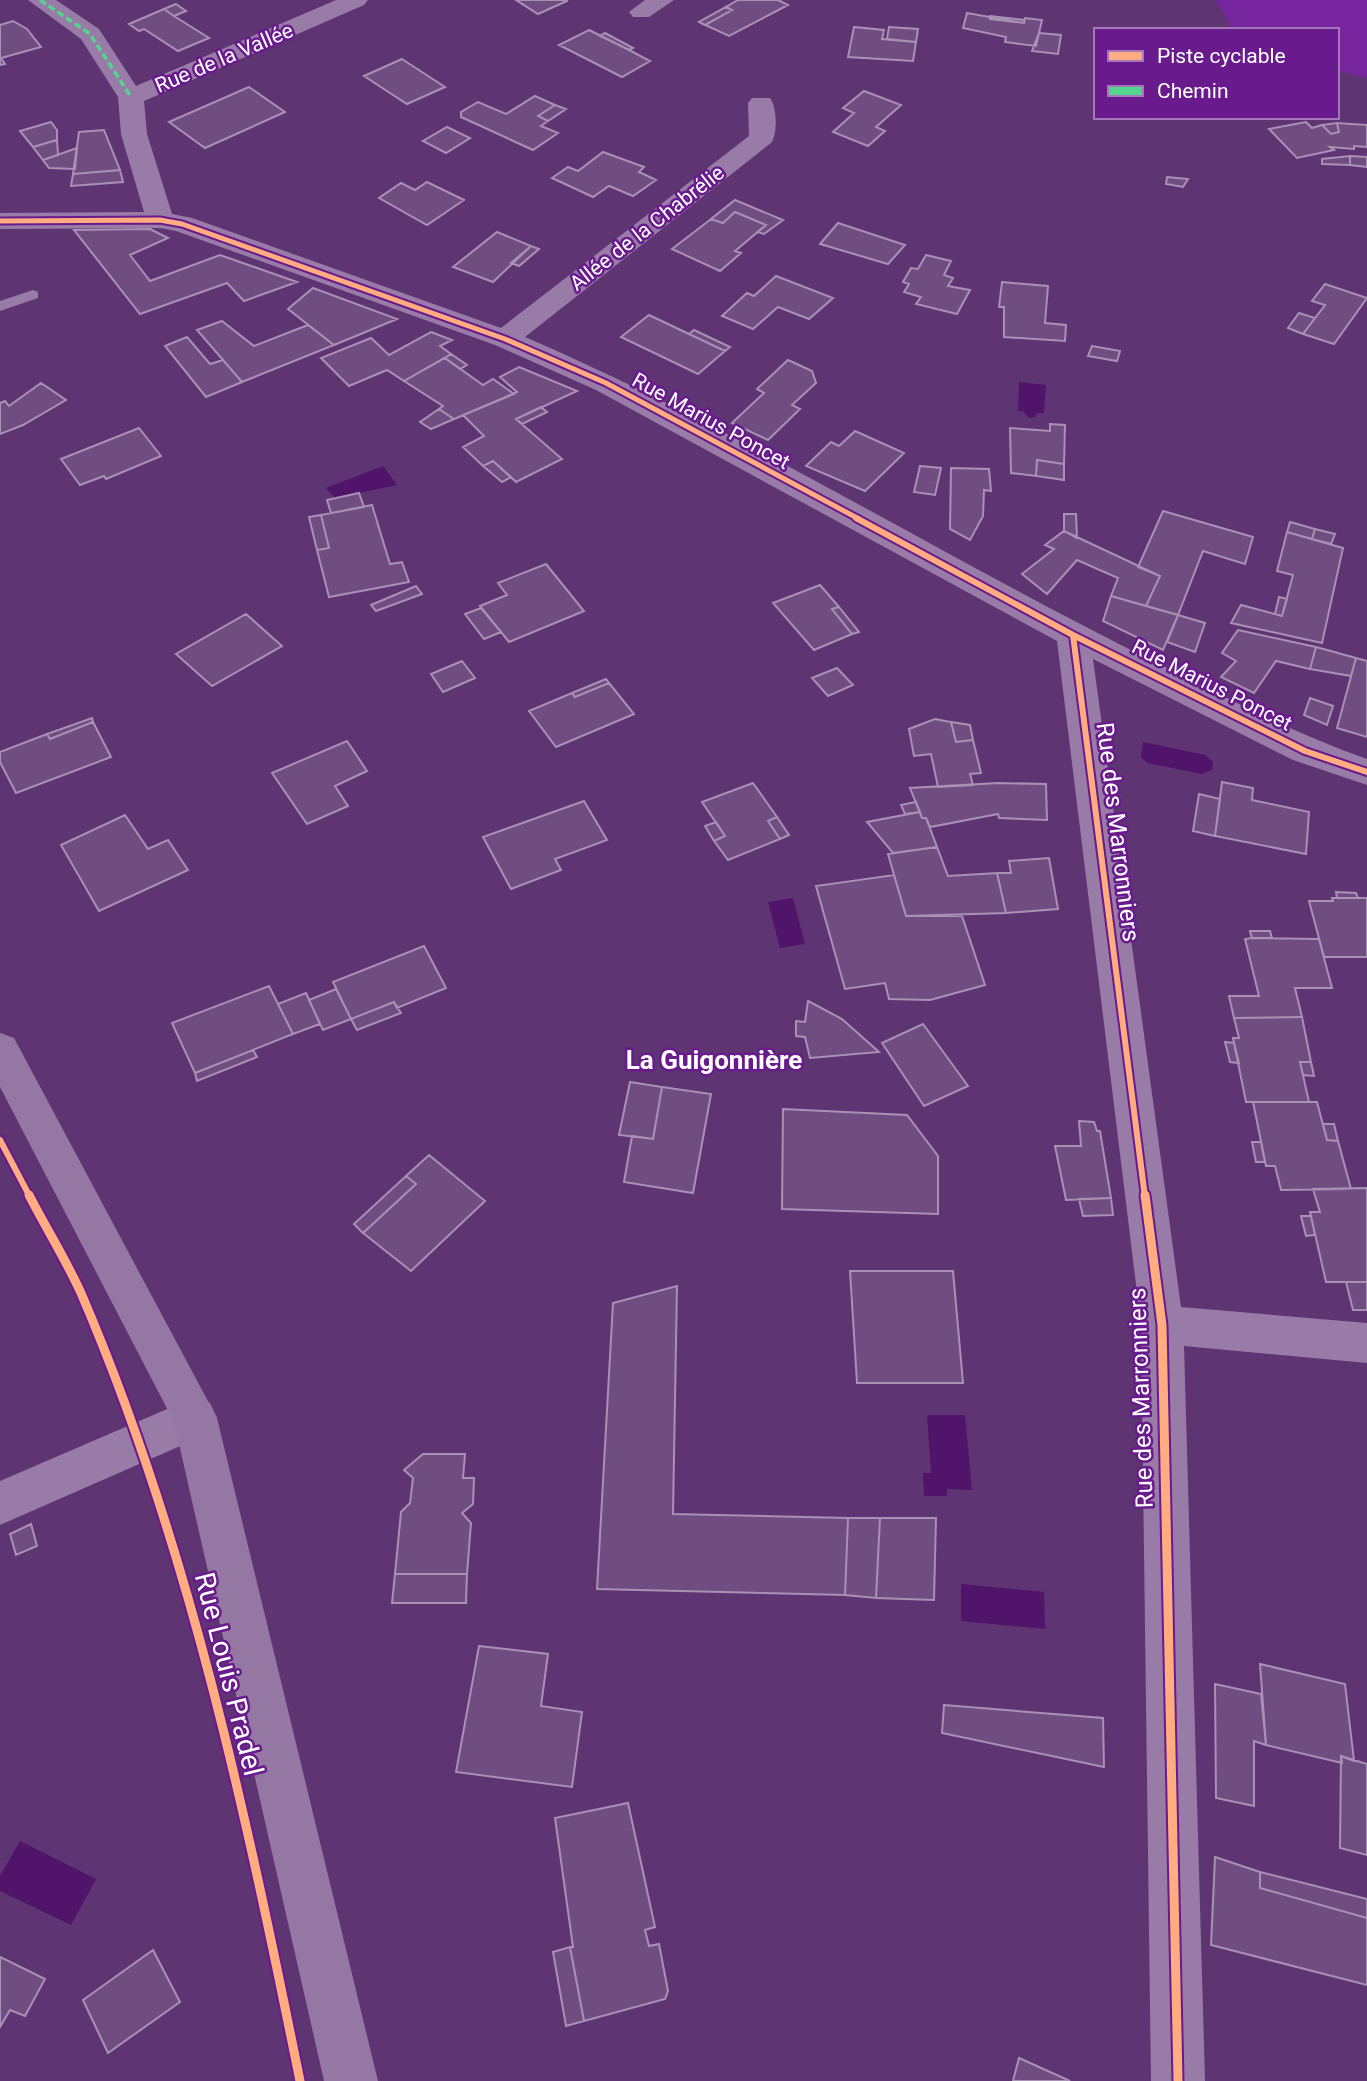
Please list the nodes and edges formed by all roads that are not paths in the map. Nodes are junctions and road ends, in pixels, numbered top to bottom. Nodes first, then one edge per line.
1 (40, 0) edge
2 (356, 0) edge
3 (662, 0) edge
4 (641, 12) dead end
5 (131, 97) junction
6 (761, 103) dead end
7 (0, 220) edge
8 (160, 220) junction
9 (33, 295) dead end
10 (0, 306) edge
11 (505, 339) junction
12 (1073, 635) junction
13 (1367, 772) edge
14 (0, 1049) edge
15 (1162, 1325) junction
16 (1367, 1343) edge
17 (195, 1418) junction
18 (0, 1503) edge
19 (351, 2081) edge
20 (1178, 2081) edge

1 - 5 street
2 - 5 street, Rue de la Vallée
3 - 4 street
5 - 8 street
6 - 11 street, Allée de la Chabrélie
7 - 8 street, Rue Marius Poncet
8 - 11 street, Rue Marius Poncet
9 - 10 lane
11 - 12 street, Rue Marius Poncet
12 - 13 street, Rue Marius Poncet
12 - 15 street, Rue des Marronniers
14 - 17 main road, Rue Louis Pradel
15 - 16 street
15 - 20 street, Rue des Marronniers
17 - 18 street
17 - 19 main road, Rue Louis Pradel

